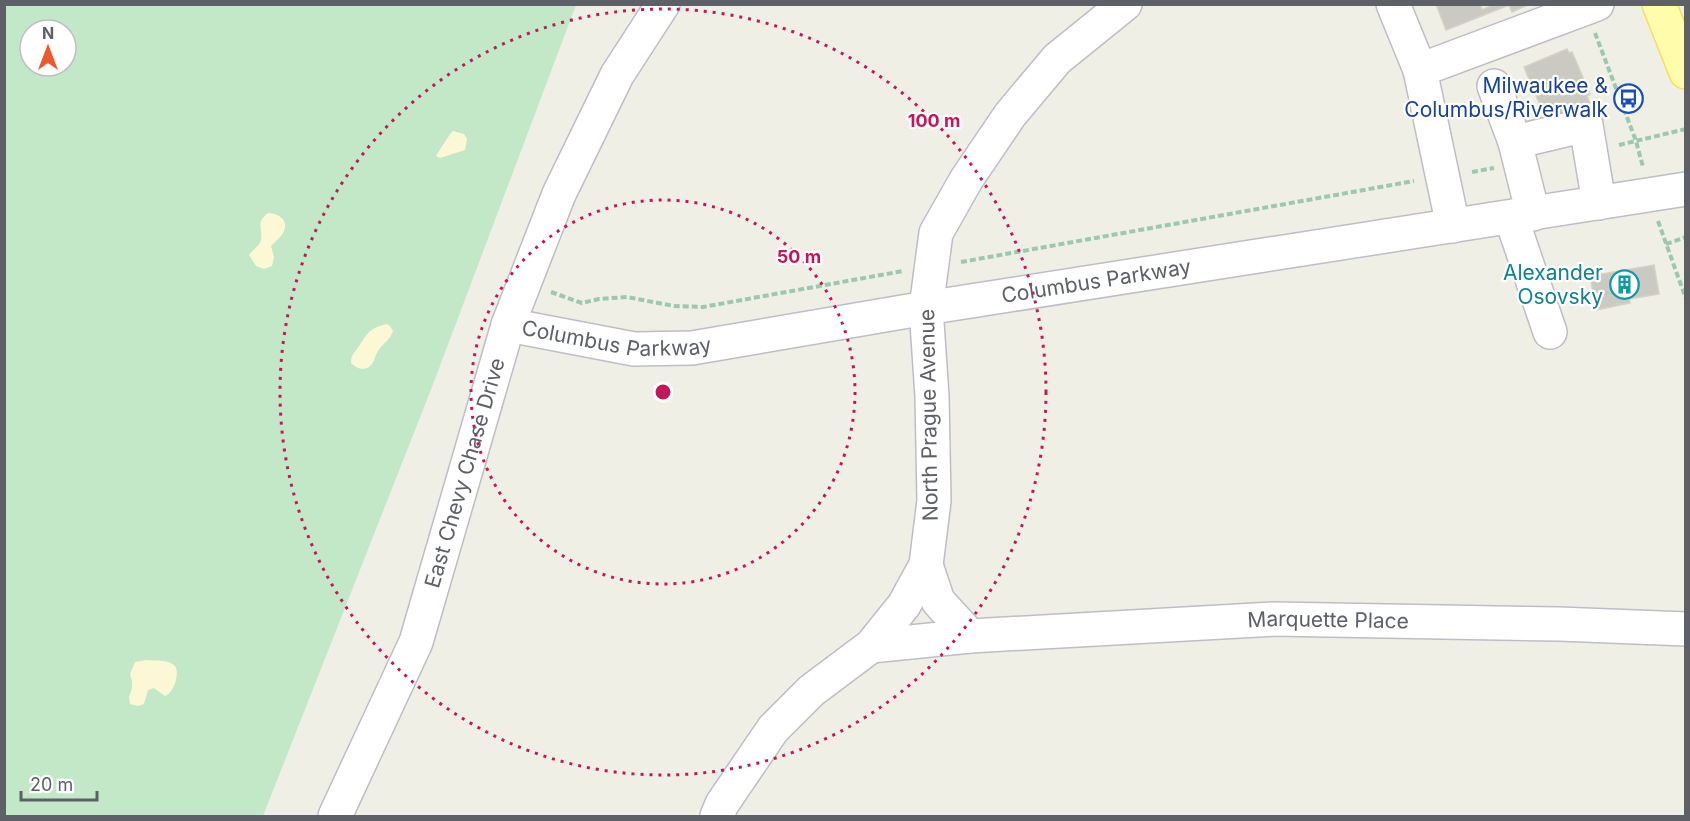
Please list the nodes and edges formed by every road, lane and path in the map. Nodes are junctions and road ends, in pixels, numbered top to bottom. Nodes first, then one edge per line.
1 (663, 4) edge
2 (1125, 4) edge
3 (1393, 4) edge
4 (1659, 4) edge
5 (1591, 7) edge
6 (1420, 70) junction
7 (1686, 72) edge
8 (1494, 86) dead end
9 (1686, 129) edge
10 (1636, 141) junction
11 (1592, 151) junction
12 (1519, 153) junction
13 (1442, 177) junction
14 (1686, 189) edge
15 (1599, 203) junction
16 (1655, 214) dead end
17 (1522, 215) junction
18 (1453, 226) junction
19 (1686, 237) edge
20 (1666, 244) junction
21 (932, 266) junction
22 (524, 285) junction
23 (1686, 299) edge
24 (926, 308) junction
25 (508, 325) junction
26 (1550, 332) dead end
27 (926, 565) junction
28 (1686, 628) edge
29 (970, 636) junction
30 (871, 646) junction
31 (335, 816) edge
32 (717, 816) edge

1 - 22 street, East Chevy Chase Drive
2 - 21 street, North Prague Avenue
3 - 6 street
4 - 7 main road
5 - 6 street
5 - 10 path
6 - 13 street
8 - 12 street
9 - 10 path
10 - 11 path
11 - 12 street
11 - 15 street
12 - 13 path
12 - 17 street
13 - 18 street
13 - 21 path
14 - 15 street, Columbus Parkway
15 - 17 street, Columbus Parkway
16 - 20 path
17 - 18 street, Columbus Parkway
17 - 26 street
18 - 24 street, Columbus Parkway
19 - 20 path
20 - 23 path
21 - 22 path
21 - 24 street, North Prague Avenue
22 - 25 street, East Chevy Chase Drive
24 - 25 street, Columbus Parkway
24 - 27 street, North Prague Avenue
25 - 31 street, East Chevy Chase Drive
27 - 29 street
27 - 30 street, North Prague Avenue
28 - 29 street, Marquette Place
29 - 30 street, Marquette Place
30 - 32 street, North Prague Avenue

